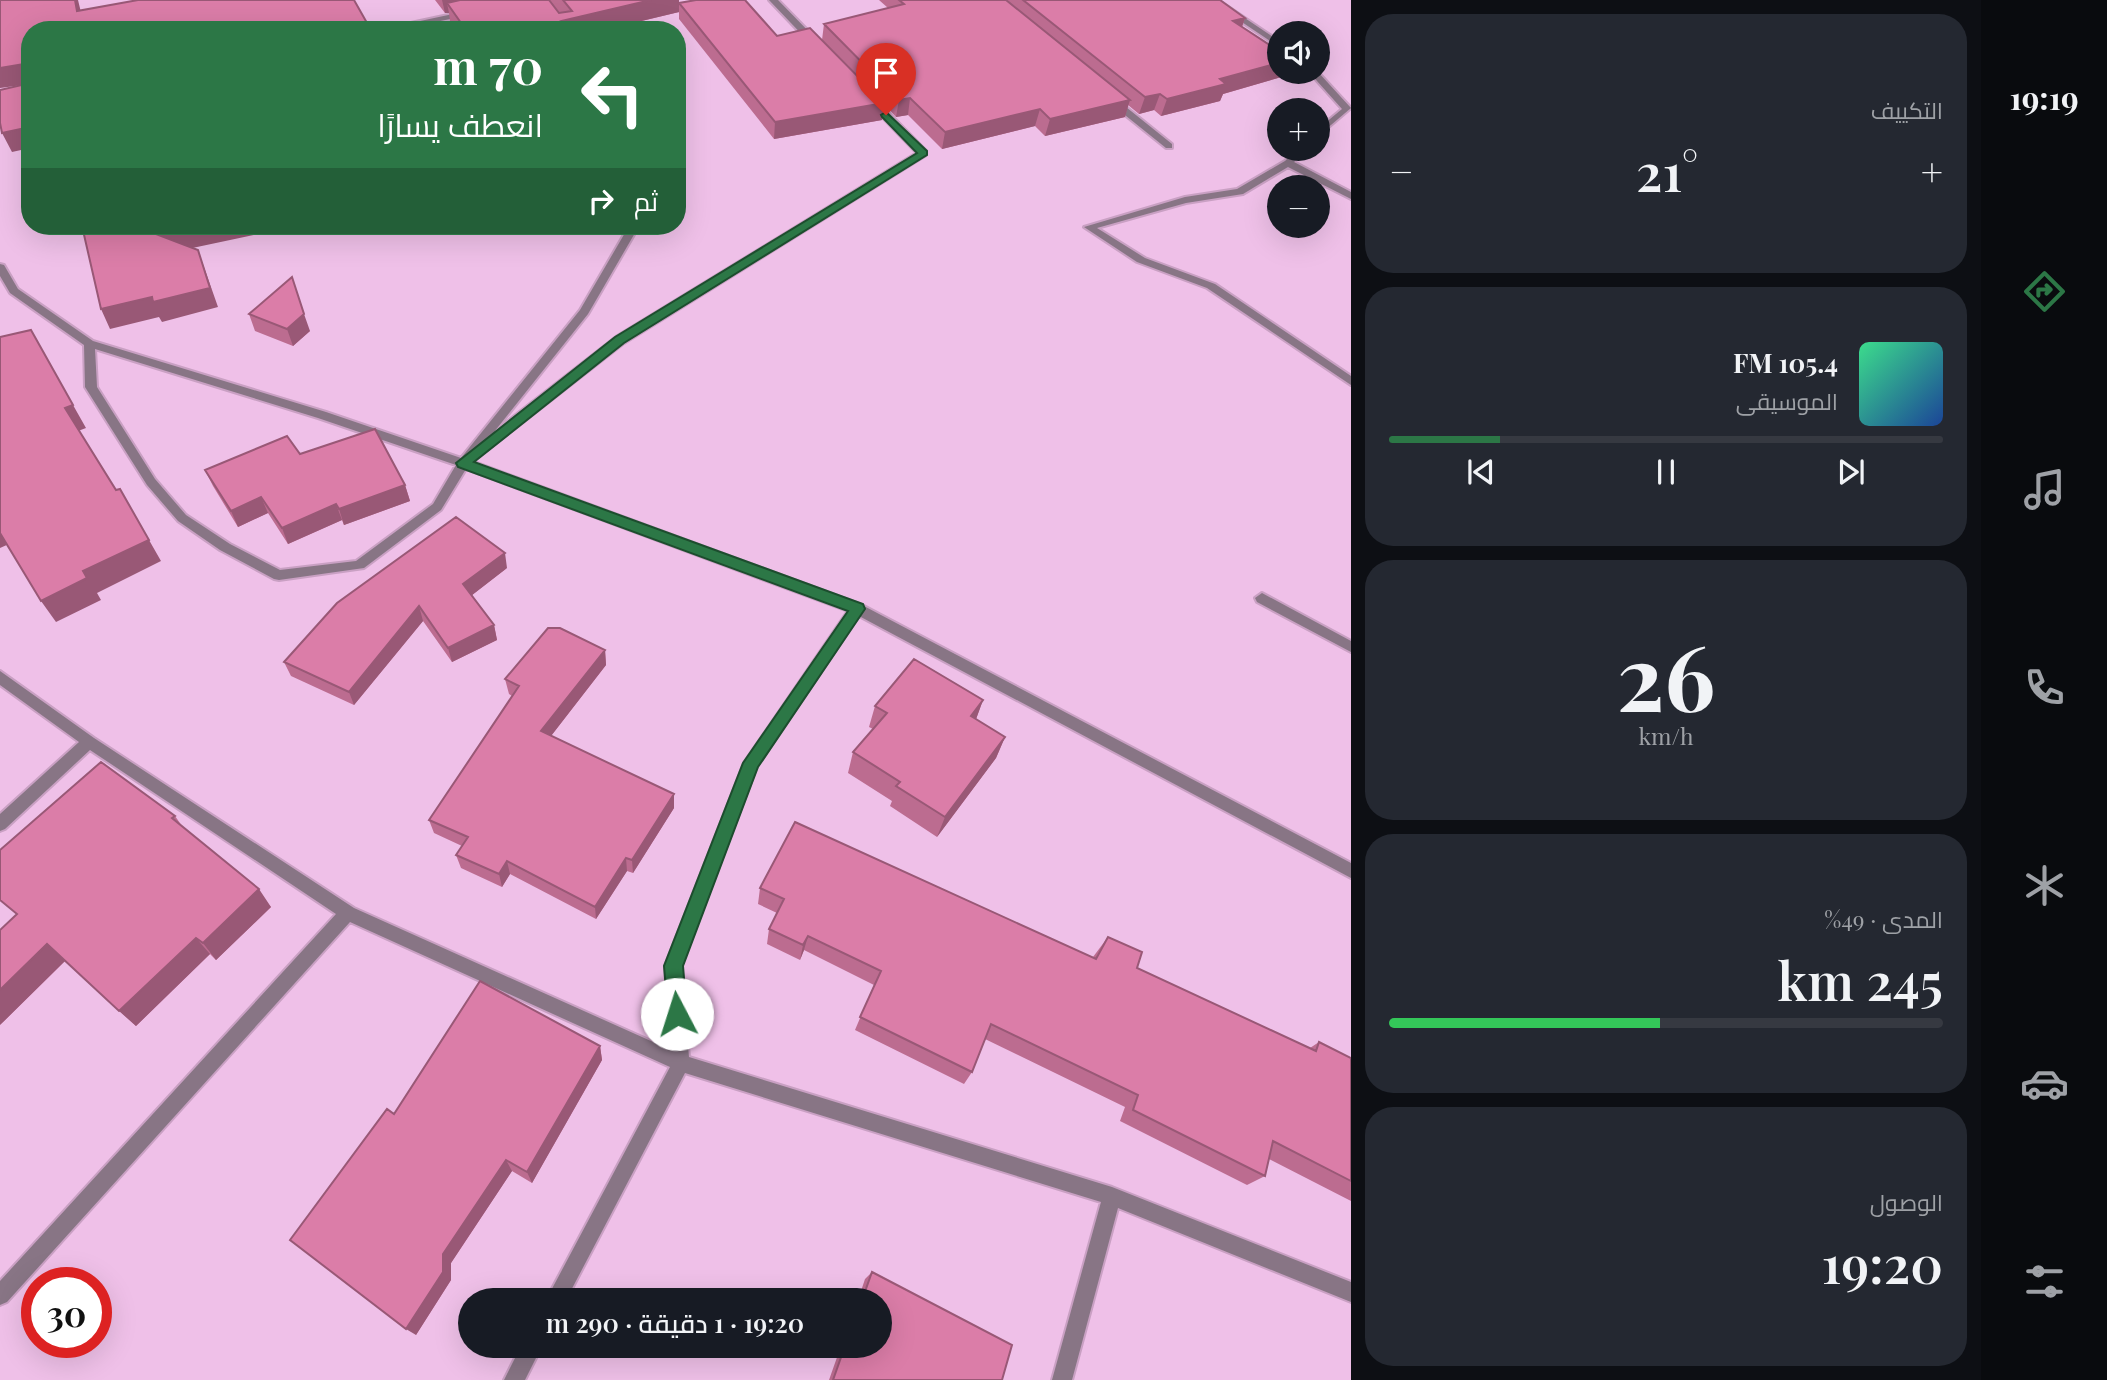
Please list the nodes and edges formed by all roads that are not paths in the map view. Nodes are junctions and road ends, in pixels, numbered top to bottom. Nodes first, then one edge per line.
1 (773, 0) edge
2 (1213, 0) edge
3 (483, 10) edge
4 (427, 21) edge
5 (1267, 38) edge
6 (820, 48) edge
7 (1324, 84) edge
8 (1106, 95) edge
9 (867, 96) edge
10 (1330, 123) edge
11 (1169, 146) dead end
12 (1287, 163) joint
13 (1351, 196) edge
14 (629, 235) edge
15 (0, 267) edge
16 (89, 344) junction
17 (1351, 381) edge
18 (463, 463) junction
19 (1262, 598) dead end
20 (858, 609) junction
21 (1351, 647) edge
22 (0, 677) edge
23 (89, 742) junction
24 (0, 824) edge
25 (1351, 871) edge
26 (348, 913) junction
27 (681, 1063) junction
28 (1112, 1196) junction
29 (562, 1288) edge
30 (1351, 1292) edge
31 (0, 1295) edge
32 (526, 1358) edge
33 (514, 1380) edge
34 (1062, 1380) edge

1 - 6 street
2 - 5 street
3 - 4 street
7 - 10 street
8 - 11 street
9 - 18 street
12 - 13 street
12 - 17 street
14 - 18 street
15 - 16 street
16 - 18 street
16 - 18 street
18 - 20 street
19 - 21 street
20 - 25 street
20 - 27 street
22 - 23 street
23 - 24 street
23 - 26 street
26 - 27 street
26 - 31 street
27 - 28 street
27 - 29 street
28 - 30 street
28 - 34 street
32 - 33 street

